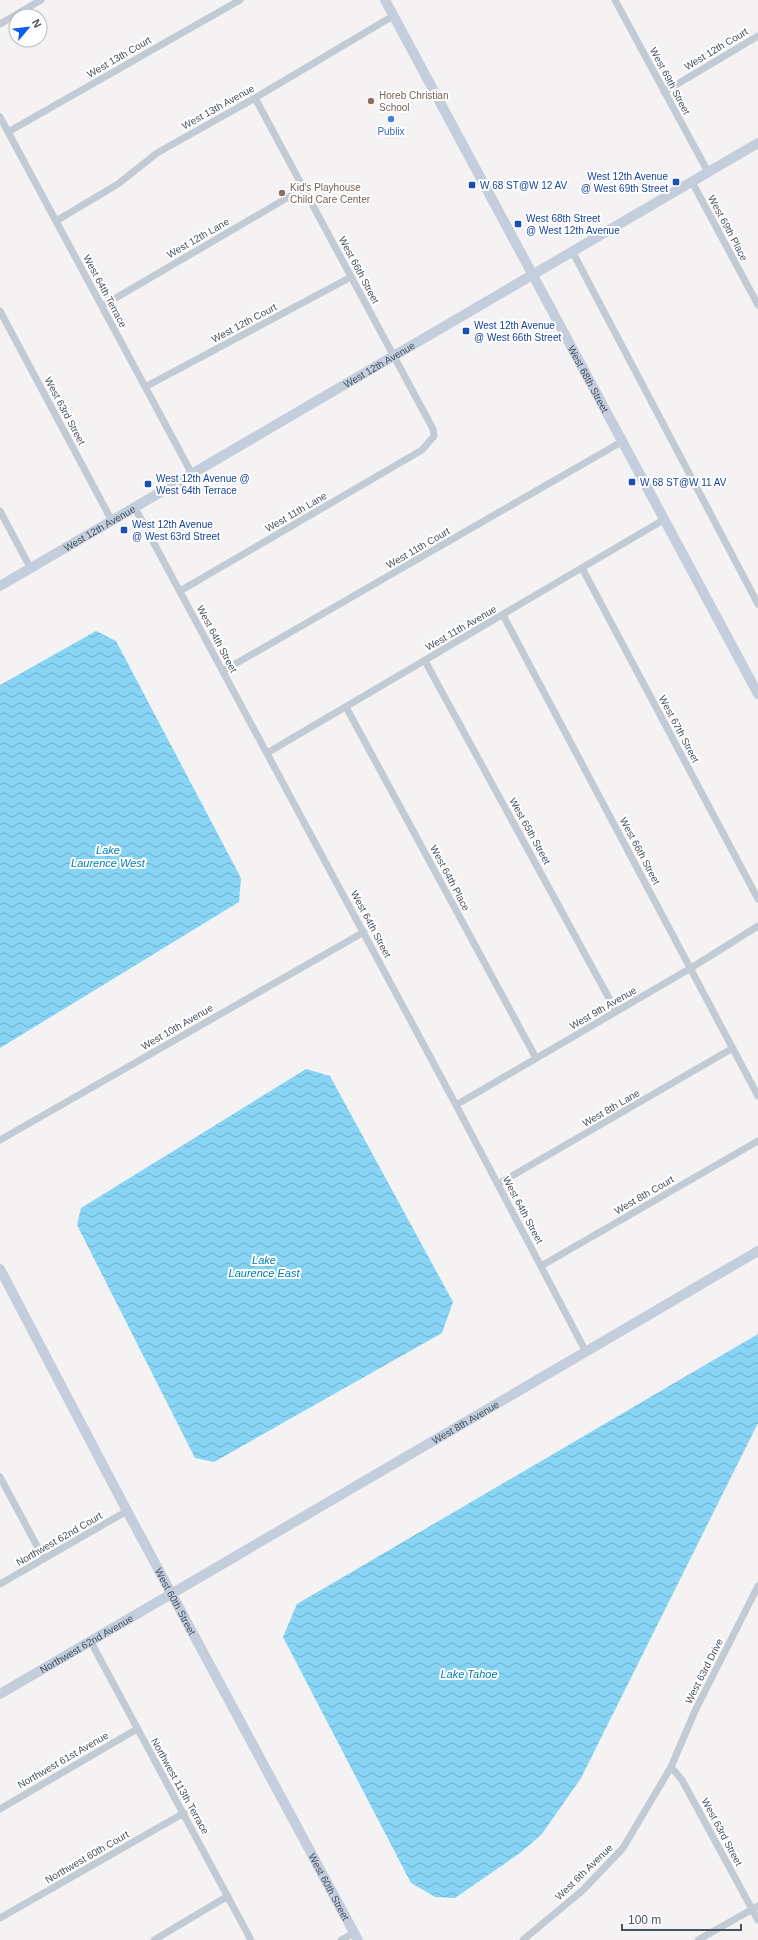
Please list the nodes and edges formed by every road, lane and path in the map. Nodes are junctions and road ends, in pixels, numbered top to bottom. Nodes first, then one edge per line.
1 (41, 0) edge
2 (240, 0) edge
3 (387, 1) edge
4 (617, 1) edge
5 (393, 16) junction
6 (0, 24) edge
7 (758, 36) edge
8 (664, 92) junction
9 (255, 98) junction
10 (0, 117) edge
11 (8, 132) junction
12 (758, 143) edge
13 (708, 172) junction
14 (692, 182) junction
15 (304, 188) junction
16 (56, 222) junction
17 (572, 252) junction
18 (532, 275) junction
19 (351, 277) junction
20 (758, 305) edge
21 (102, 306) junction
22 (0, 311) edge
23 (394, 356) junction
24 (146, 387) junction
25 (623, 441) junction
26 (422, 450) joint
27 (192, 474) junction
28 (135, 508) junction
29 (0, 511) edge
30 (665, 519) junction
31 (112, 521) junction
32 (582, 568) junction
33 (31, 569) junction
34 (0, 586) edge
35 (180, 591) junction
36 (758, 604) edge
37 (503, 615) junction
38 (425, 661) junction
39 (223, 672) junction
40 (758, 694) edge
41 (346, 707) junction
42 (267, 753) junction
43 (758, 899) edge
44 (758, 926) edge
45 (364, 932) junction
46 (691, 968) junction
47 (616, 1011) junction
48 (733, 1048) junction
49 (536, 1058) junction
50 (758, 1096) edge
51 (456, 1105) junction
52 (0, 1140) edge
53 (758, 1141) edge
54 (498, 1184) junction
55 (758, 1251) edge
56 (541, 1266) junction
57 (1, 1275) edge
58 (586, 1352) junction
59 (0, 1477) edge
60 (127, 1511) junction
61 (44, 1559) junction
62 (0, 1584) edge
63 (758, 1586) edge
64 (173, 1594) junction
65 (91, 1642) junction
66 (0, 1694) edge
67 (137, 1729) junction
68 (671, 1767) junction
69 (0, 1809) edge
70 (184, 1813) junction
71 (228, 1896) junction
72 (755, 1907) edge
73 (0, 1918) edge
74 (758, 1920) edge
75 (356, 1936) edge
76 (154, 1940) edge
77 (251, 1940) edge
78 (341, 1940) edge
79 (524, 1940) edge
80 (698, 1940) edge

1 - 6 street
2 - 11 street, West 13th Court
3 - 5 main road, West 68th Street
4 - 8 street, West 69th Street
5 - 9 street, West 13th Avenue
5 - 18 main road, West 68th Street
7 - 8 street, West 12th Court
8 - 13 street, West 69th Street
9 - 15 street, West 66th Street
9 - 16 street, West 13th Avenue
10 - 11 street, West 64th Terrace
11 - 16 street, West 64th Terrace
12 - 13 main road, West 12th Avenue
13 - 14 main road, West 12th Avenue
14 - 17 main road, West 12th Avenue
14 - 20 street, West 69th Place
15 - 19 street, West 66th Street
15 - 21 street, West 12th Lane
16 - 21 street, West 64th Terrace
17 - 18 main road, West 12th Avenue
17 - 36 street
18 - 23 main road, West 12th Avenue
18 - 25 main road, West 68th Street
19 - 23 street, West 66th Street
19 - 24 street, West 12th Court
21 - 24 street, West 64th Terrace
22 - 31 street, West 63rd Street
23 - 26 street, West 66th Street
23 - 27 main road, West 12th Avenue
24 - 27 street, West 64th Terrace
25 - 30 main road, West 68th Street
25 - 39 street, West 11th Court
26 - 35 street, West 11th Lane
27 - 28 main road, West 12th Avenue
28 - 31 main road, West 12th Avenue
28 - 35 street, West 64th Street
29 - 33 street
30 - 32 street, West 11th Avenue
30 - 40 main road, West 68th Street
31 - 33 main road, West 12th Avenue
32 - 37 street, West 11th Avenue
32 - 43 street, West 67th Street
33 - 34 main road, West 12th Avenue
35 - 39 street, West 64th Street
37 - 38 street, West 11th Avenue
37 - 46 street, West 66th Street
38 - 41 street, West 11th Avenue
38 - 47 street, West 65th Street
39 - 42 street, West 64th Street
41 - 42 street, West 11th Avenue
41 - 49 street, West 64th Place
42 - 45 street, West 64th Street
44 - 46 street, West 9th Avenue
45 - 51 street, West 64th Street
45 - 52 street, West 10th Avenue
46 - 47 street, West 9th Avenue
46 - 48 street, West 66th Street
47 - 49 street, West 9th Avenue
48 - 50 street, West 66th Street
48 - 54 street, West 8th Lane
49 - 51 street, West 9th Avenue
51 - 54 street, West 64th Street
53 - 56 street, West 8th Court
54 - 56 street, West 64th Street
55 - 58 main road, West 8th Avenue
56 - 58 street, West 64th Street
57 - 60 main road, West 60th Street
58 - 64 main road, West 8th Avenue
59 - 61 street
60 - 61 street, Northwest 62nd Court
60 - 64 main road, West 60th Street
61 - 62 street, Northwest 62nd Court
63 - 68 street, West 63rd Drive
64 - 65 main road, Northwest 62nd Avenue
64 - 75 main road, West 60th Street
65 - 66 main road, Northwest 62nd Avenue
65 - 67 street, Northwest 113th Terrace
67 - 69 street, Northwest 61st Avenue
67 - 70 street, Northwest 113th Terrace
68 - 72 street, West 63rd Street
68 - 79 street, West 6th Avenue
70 - 71 street, Northwest 113th Terrace
70 - 73 street, Northwest 60th Court
71 - 76 street
71 - 77 street, Northwest 113th Terrace
72 - 74 street
72 - 80 street
75 - 78 street

